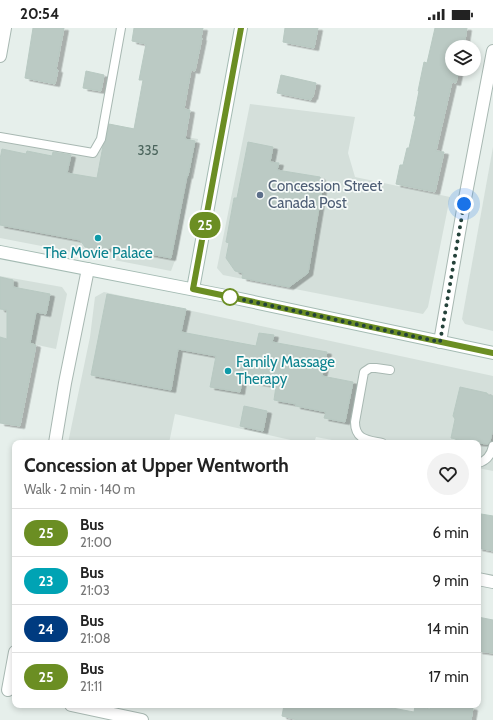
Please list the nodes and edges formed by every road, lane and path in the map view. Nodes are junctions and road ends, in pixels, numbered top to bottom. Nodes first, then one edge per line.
1 (5, 28) edge
2 (121, 28) edge
3 (241, 28) edge
4 (493, 52) edge
5 (0, 56) edge
6 (0, 136) edge
7 (0, 252) edge
8 (88, 269) junction
9 (193, 289) junction
10 (440, 342) junction
11 (493, 353) edge
12 (390, 370) dead end
13 (56, 440) edge
14 (368, 440) edge
15 (493, 446) edge
16 (481, 462) edge
17 (481, 579) edge
18 (493, 582) edge
19 (12, 668) edge
20 (8, 690) edge
21 (85, 708) edge
22 (142, 720) edge

1 - 5 main road
2 - 6 lane
3 - 9 main road
4 - 10 main road
7 - 8 main road
8 - 9 main road
8 - 13 main road
9 - 10 main road
10 - 11 main road
12 - 14 lane
15 - 16 lane
17 - 18 main road
19 - 20 main road
21 - 22 main road

